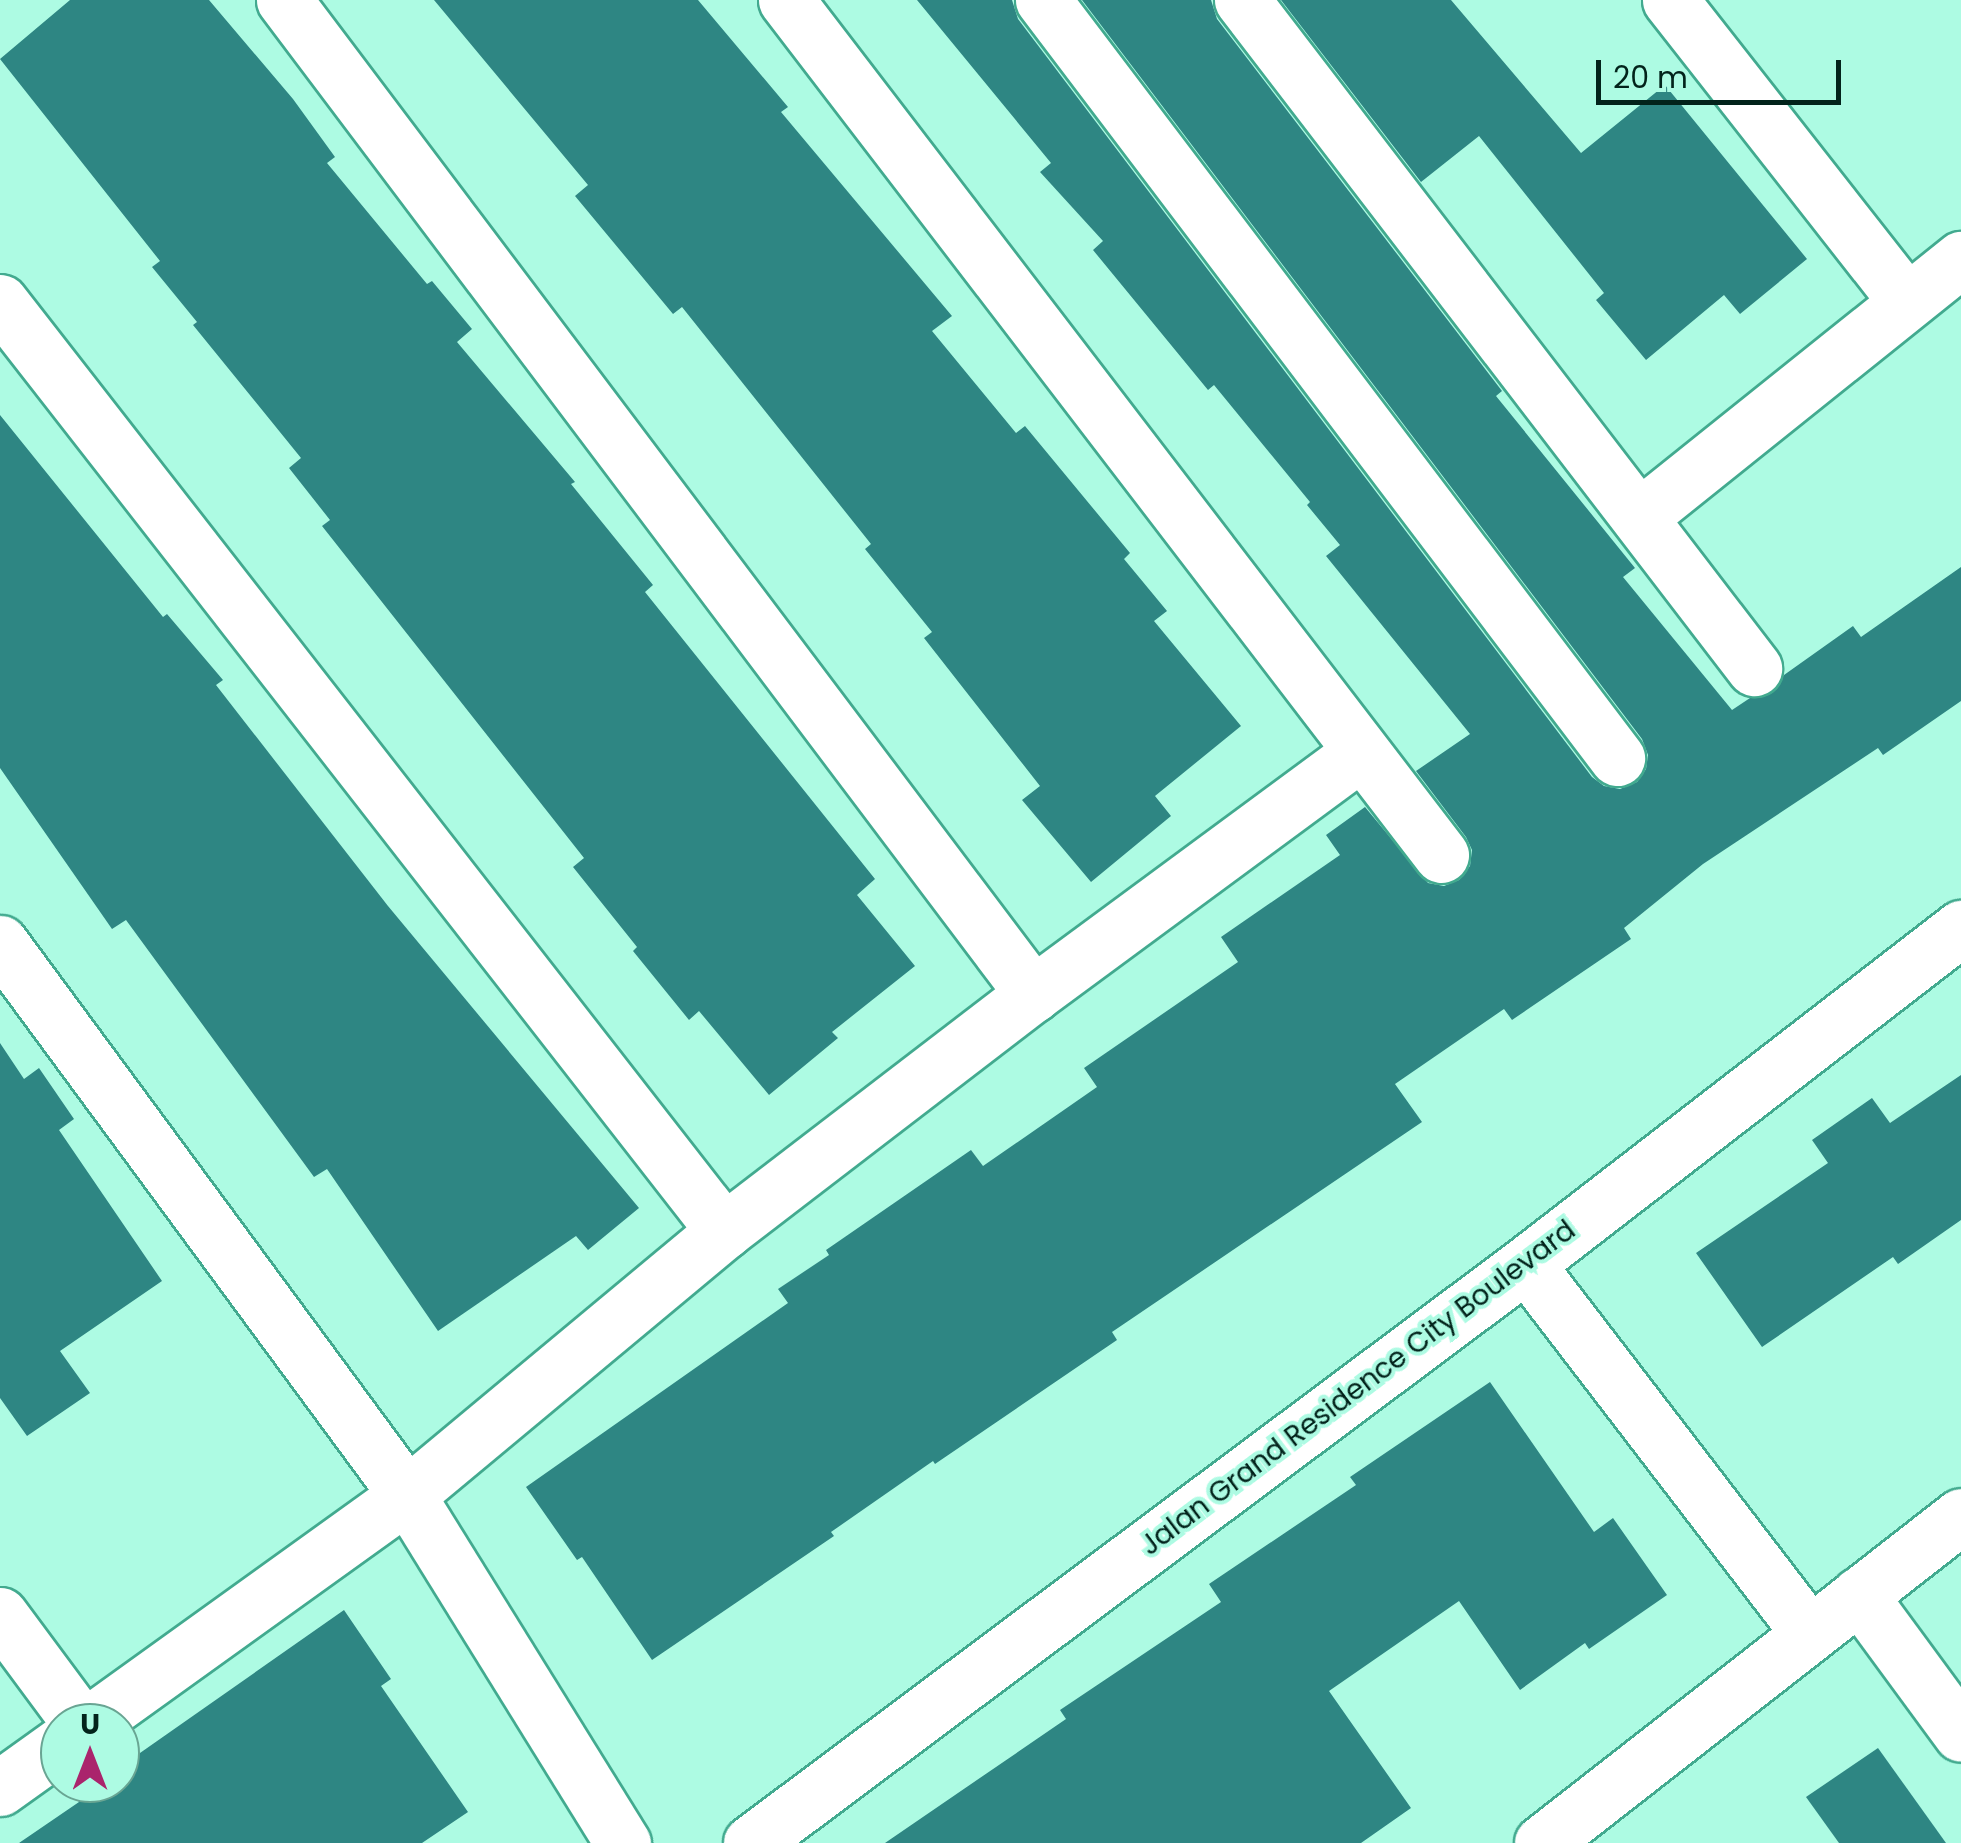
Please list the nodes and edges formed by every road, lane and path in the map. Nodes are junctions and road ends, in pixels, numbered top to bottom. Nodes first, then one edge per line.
1 (284, 0) edge
2 (786, 0) edge
3 (1043, 0) edge
4 (1242, 0) edge
5 (1695, 9) edge
6 (1961, 259) edge
7 (1904, 300) junction
8 (0, 302) edge
9 (1639, 517) junction
10 (1754, 668) dead end
11 (1360, 752) junction
12 (1617, 758) dead end
13 (1440, 855) dead end
14 (1961, 928) edge
15 (0, 943) edge
16 (1033, 994) junction
17 (724, 1231) junction
18 (1526, 1264) junction
19 (408, 1496) junction
20 (1961, 1516) edge
21 (1859, 1595) junction
22 (0, 1615) edge
23 (1810, 1634) junction
24 (65, 1703) edge
25 (118, 1703) edge
26 (1961, 1734) edge
27 (40, 1759) edge
28 (0, 1788) edge
29 (623, 1843) edge
30 (750, 1843) edge
31 (1542, 1843) edge

1 - 16 street
2 - 11 street
3 - 12 street
4 - 9 street
5 - 7 street
6 - 7 street
7 - 9 street
8 - 17 street
9 - 10 street
11 - 13 street
11 - 16 street
14 - 18 street, Jalan Grand Residence City Boulevard
15 - 19 street
16 - 17 street
17 - 19 street
18 - 23 street
18 - 30 street, Jalan Grand Residence City Boulevard
19 - 25 street
19 - 29 street
20 - 21 street
21 - 23 street
21 - 26 street
22 - 24 street
23 - 31 street
27 - 28 street

